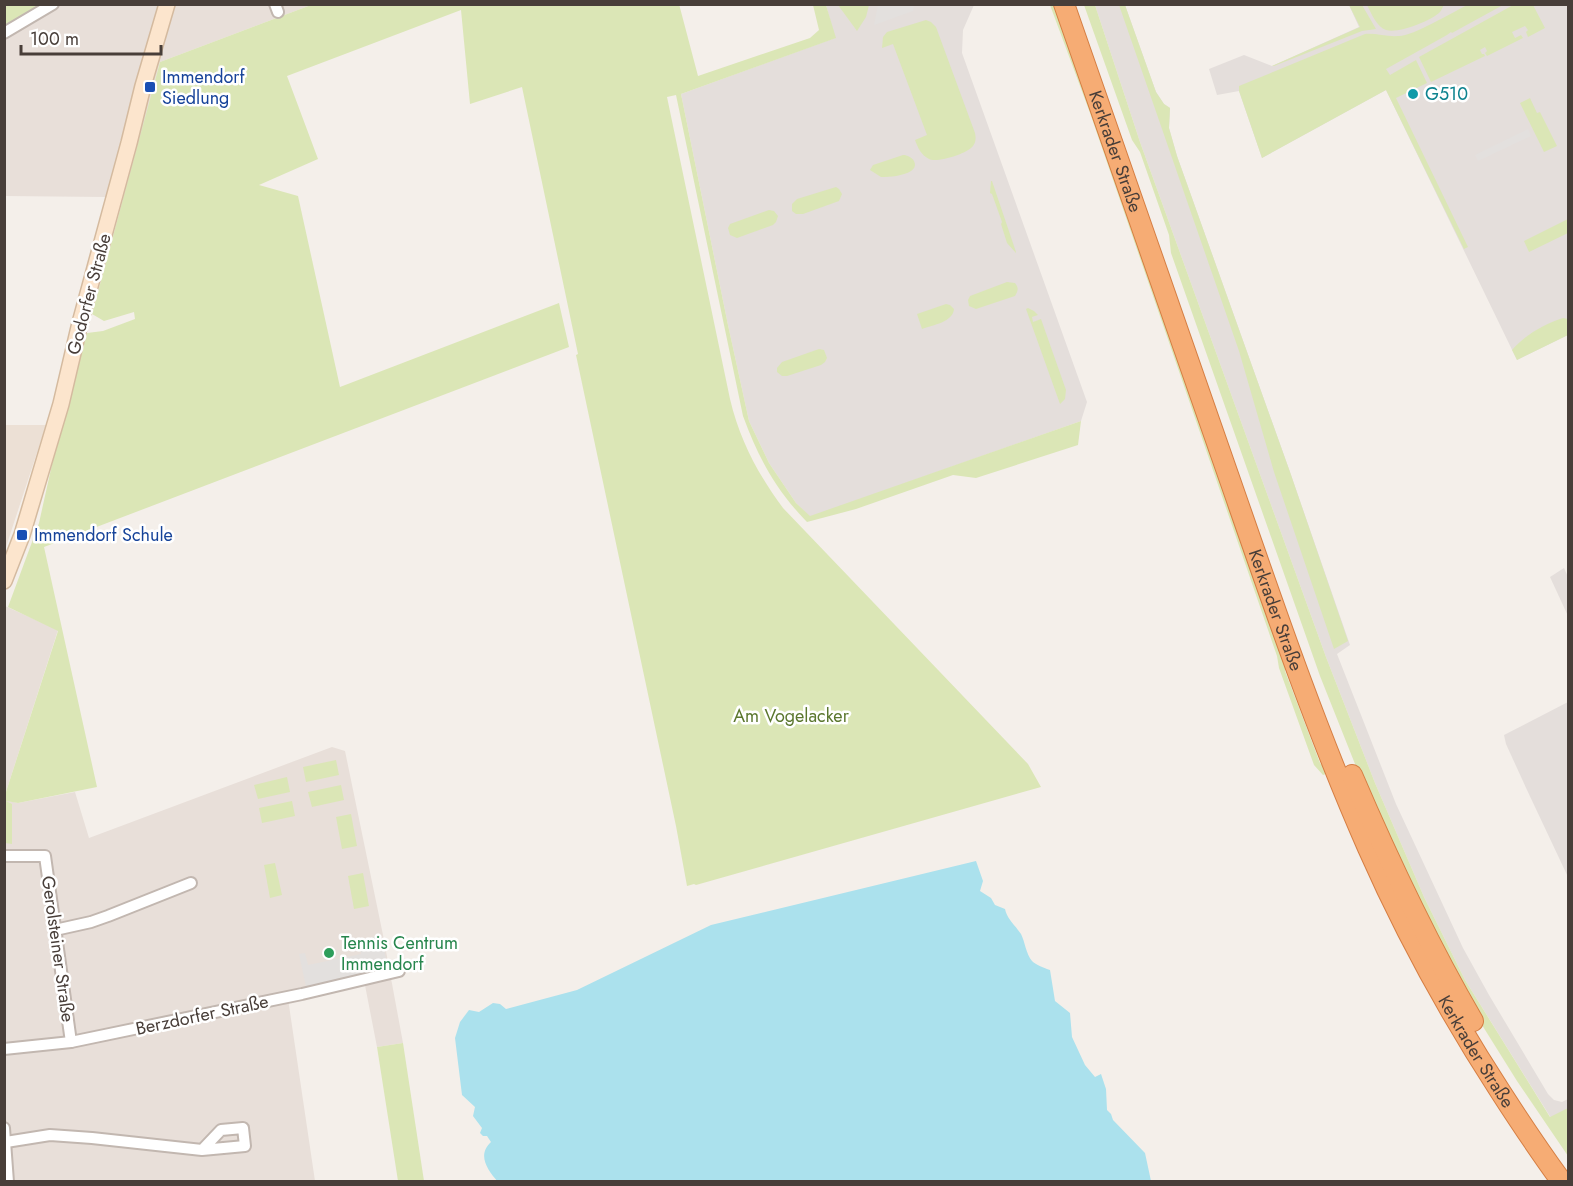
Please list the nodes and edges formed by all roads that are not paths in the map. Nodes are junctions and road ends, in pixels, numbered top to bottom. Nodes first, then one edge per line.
1 (53, 4) edge
2 (167, 4) edge
3 (1064, 4) edge
4 (1077, 4) edge
5 (4, 33) edge
6 (4, 581) edge
7 (4, 856) edge
8 (190, 883) dead end
9 (55, 930) junction
10 (399, 971) dead end
11 (71, 1042) junction
12 (4, 1049) edge
13 (4, 1128) edge
14 (6, 1142) junction
15 (202, 1150) dead end
16 (1569, 1168) edge
17 (8, 1182) edge
18 (1562, 1182) edge

1 - 5 street
2 - 6 street, Godorfer Straße
3 - 18 highway, Kerkrader Straße
4 - 16 highway, Kerkrader Straße
7 - 9 street, Gerolsteiner Straße
8 - 9 street
9 - 11 street, Gerolsteiner Straße
10 - 11 street, Berzdorfer Straße
11 - 12 street, Berzdorfer Straße
13 - 14 street
14 - 15 street
14 - 17 street

